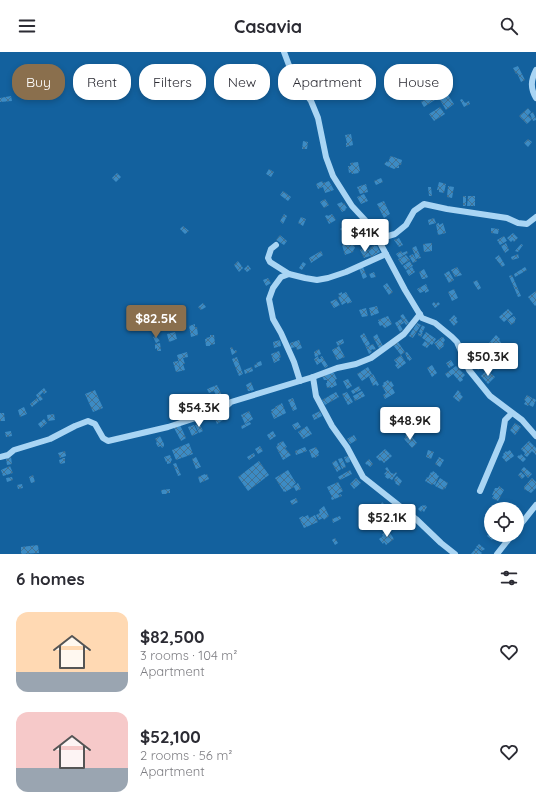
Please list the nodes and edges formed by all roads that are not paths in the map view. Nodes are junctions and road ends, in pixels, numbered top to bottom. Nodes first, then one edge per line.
1 (284, 52) edge
2 (536, 70) edge
3 (536, 98) edge
4 (536, 217) edge
5 (378, 239) junction
6 (276, 245) dead end
7 (386, 254) junction
8 (289, 274) junction
9 (420, 314) junction
10 (313, 376) junction
11 (300, 380) junction
12 (512, 413) junction
13 (536, 436) edge
14 (0, 456) edge
15 (480, 491) dead end
16 (536, 505) edge
17 (524, 520) edge
18 (506, 542) edge
19 (455, 554) edge
20 (497, 554) edge

1 - 5 street
2 - 3 street
4 - 5 street
5 - 7 street
6 - 8 street
7 - 8 street
7 - 9 street
8 - 11 street
9 - 10 street
9 - 12 street
10 - 11 street
10 - 19 street
11 - 14 street
12 - 13 street
12 - 15 street
16 - 17 street
18 - 20 street

